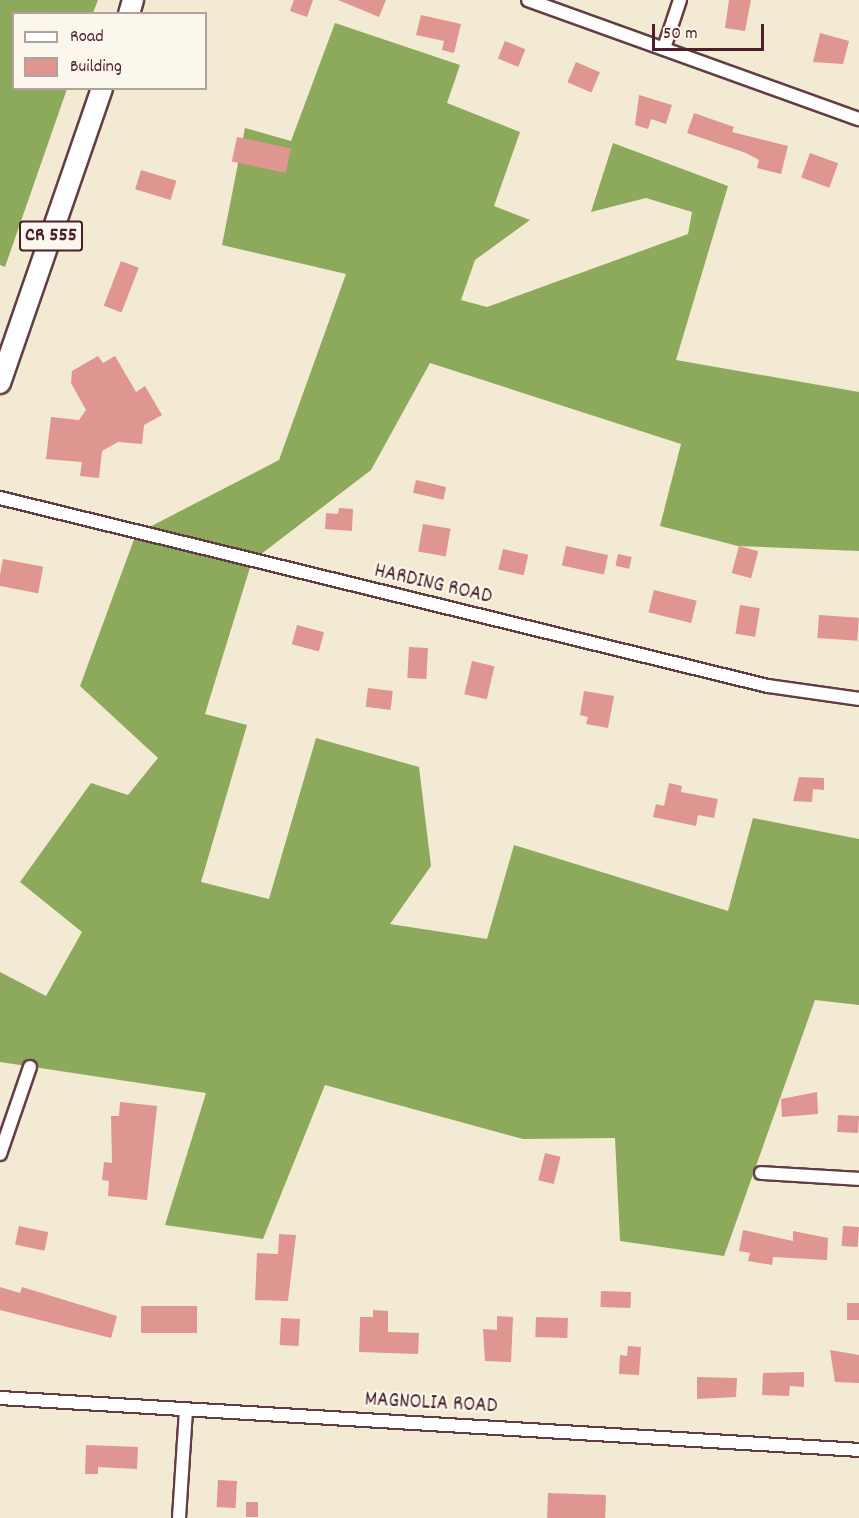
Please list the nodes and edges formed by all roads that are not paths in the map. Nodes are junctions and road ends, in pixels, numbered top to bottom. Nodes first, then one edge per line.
1 (528, 0) edge
2 (680, 0) edge
3 (664, 48) junction
4 (101, 90) edge
5 (859, 118) edge
6 (0, 383) edge
7 (0, 498) edge
8 (859, 699) edge
9 (30, 1067) dead end
10 (0, 1154) edge
11 (761, 1173) dead end
12 (859, 1179) edge
13 (0, 1398) edge
14 (186, 1409) junction
15 (859, 1450) edge
16 (179, 1518) edge

1 - 3 street
2 - 3 street
3 - 5 street
4 - 6 main road, CR 555
7 - 8 street, HARDING ROAD
9 - 10 street
11 - 12 street
13 - 14 street, MAGNOLIA ROAD
14 - 15 street, MAGNOLIA ROAD
14 - 16 street

